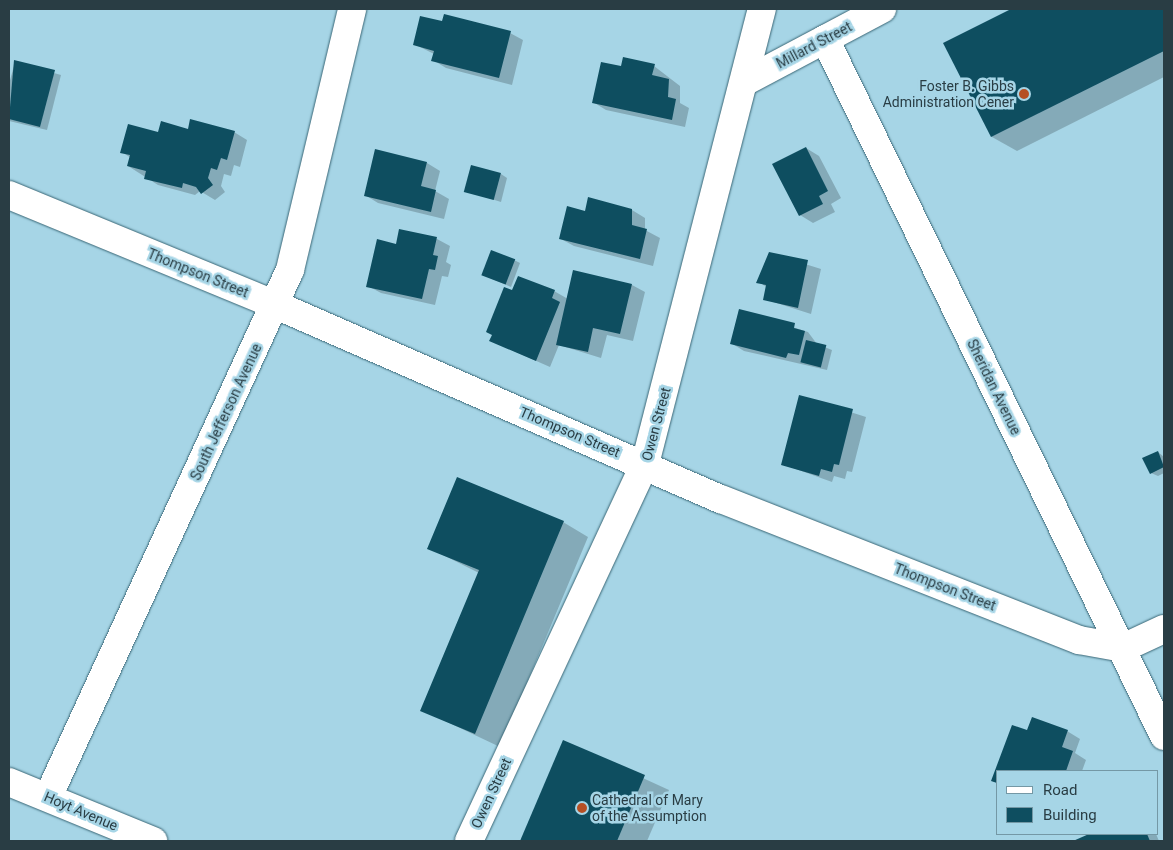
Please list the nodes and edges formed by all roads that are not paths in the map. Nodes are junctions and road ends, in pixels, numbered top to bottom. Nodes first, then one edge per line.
1 (352, 9) edge
2 (762, 9) edge
3 (882, 9) edge
4 (825, 39) junction
5 (746, 81) junction
6 (9, 195) edge
7 (276, 305) junction
8 (645, 464) junction
9 (1164, 628) edge
10 (1123, 648) junction
11 (1164, 736) edge
12 (9, 782) edge
13 (48, 797) junction
14 (153, 841) edge
15 (469, 841) edge

1 - 7 street, South Jefferson Avenue
2 - 5 street, Owen Street
3 - 4 street, Millard Street
4 - 5 street, Millard Street
4 - 10 street, Sheridan Avenue
5 - 8 street, Owen Street
6 - 7 street, Thompson Street
7 - 8 street, Thompson Street
7 - 13 street, South Jefferson Avenue
8 - 10 street, Thompson Street
8 - 15 street, Owen Street
9 - 10 street
10 - 11 street, Sheridan Avenue
12 - 13 street, Hoyt Avenue
13 - 14 street, Hoyt Avenue

